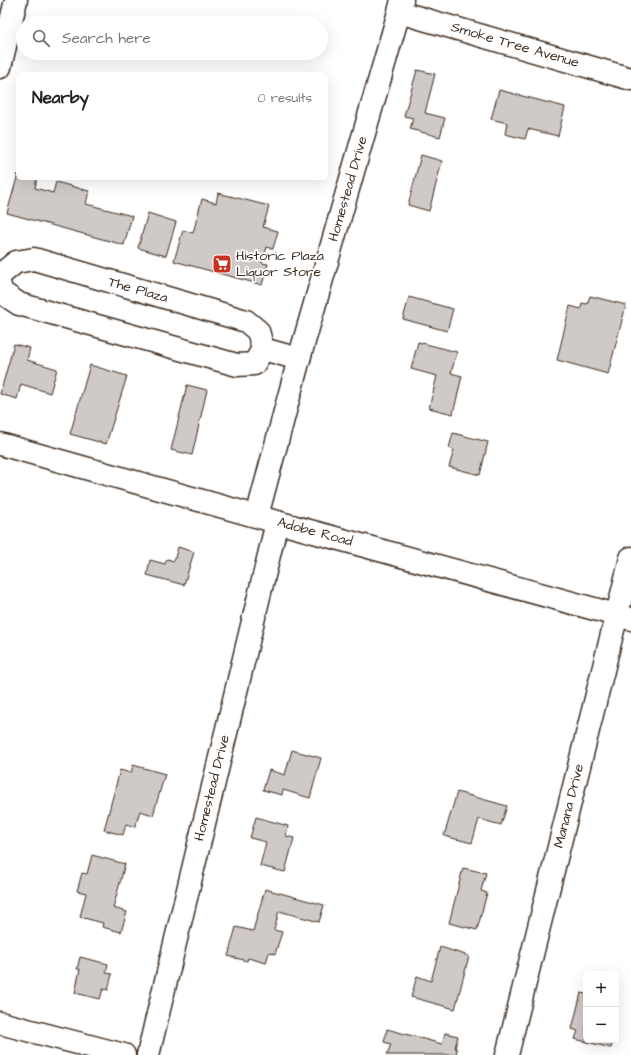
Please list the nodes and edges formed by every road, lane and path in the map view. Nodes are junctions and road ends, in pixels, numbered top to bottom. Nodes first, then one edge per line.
1 (16, 0) edge
2 (401, 6) edge
3 (0, 67) edge
4 (631, 79) edge
5 (0, 275) edge
6 (0, 286) edge
7 (263, 349) junction
8 (299, 359) junction
9 (0, 444) edge
10 (257, 516) junction
11 (277, 522) junction
12 (631, 558) edge
13 (624, 616) edge
14 (0, 1023) edge
15 (124, 1055) edge
16 (148, 1055) edge
17 (507, 1055) edge

1 - 3 street
2 - 4 street, Smoke Tree Avenue
2 - 8 street, Homestead Drive
5 - 7 street, The Plaza
6 - 7 street
7 - 8 street
8 - 10 street, Homestead Drive
9 - 10 street, Adobe Road
10 - 11 street, Adobe Road
11 - 13 street, Adobe Road
11 - 16 street, Homestead Drive
12 - 13 street, Manana Drive
13 - 17 street, Manana Drive
14 - 15 street

